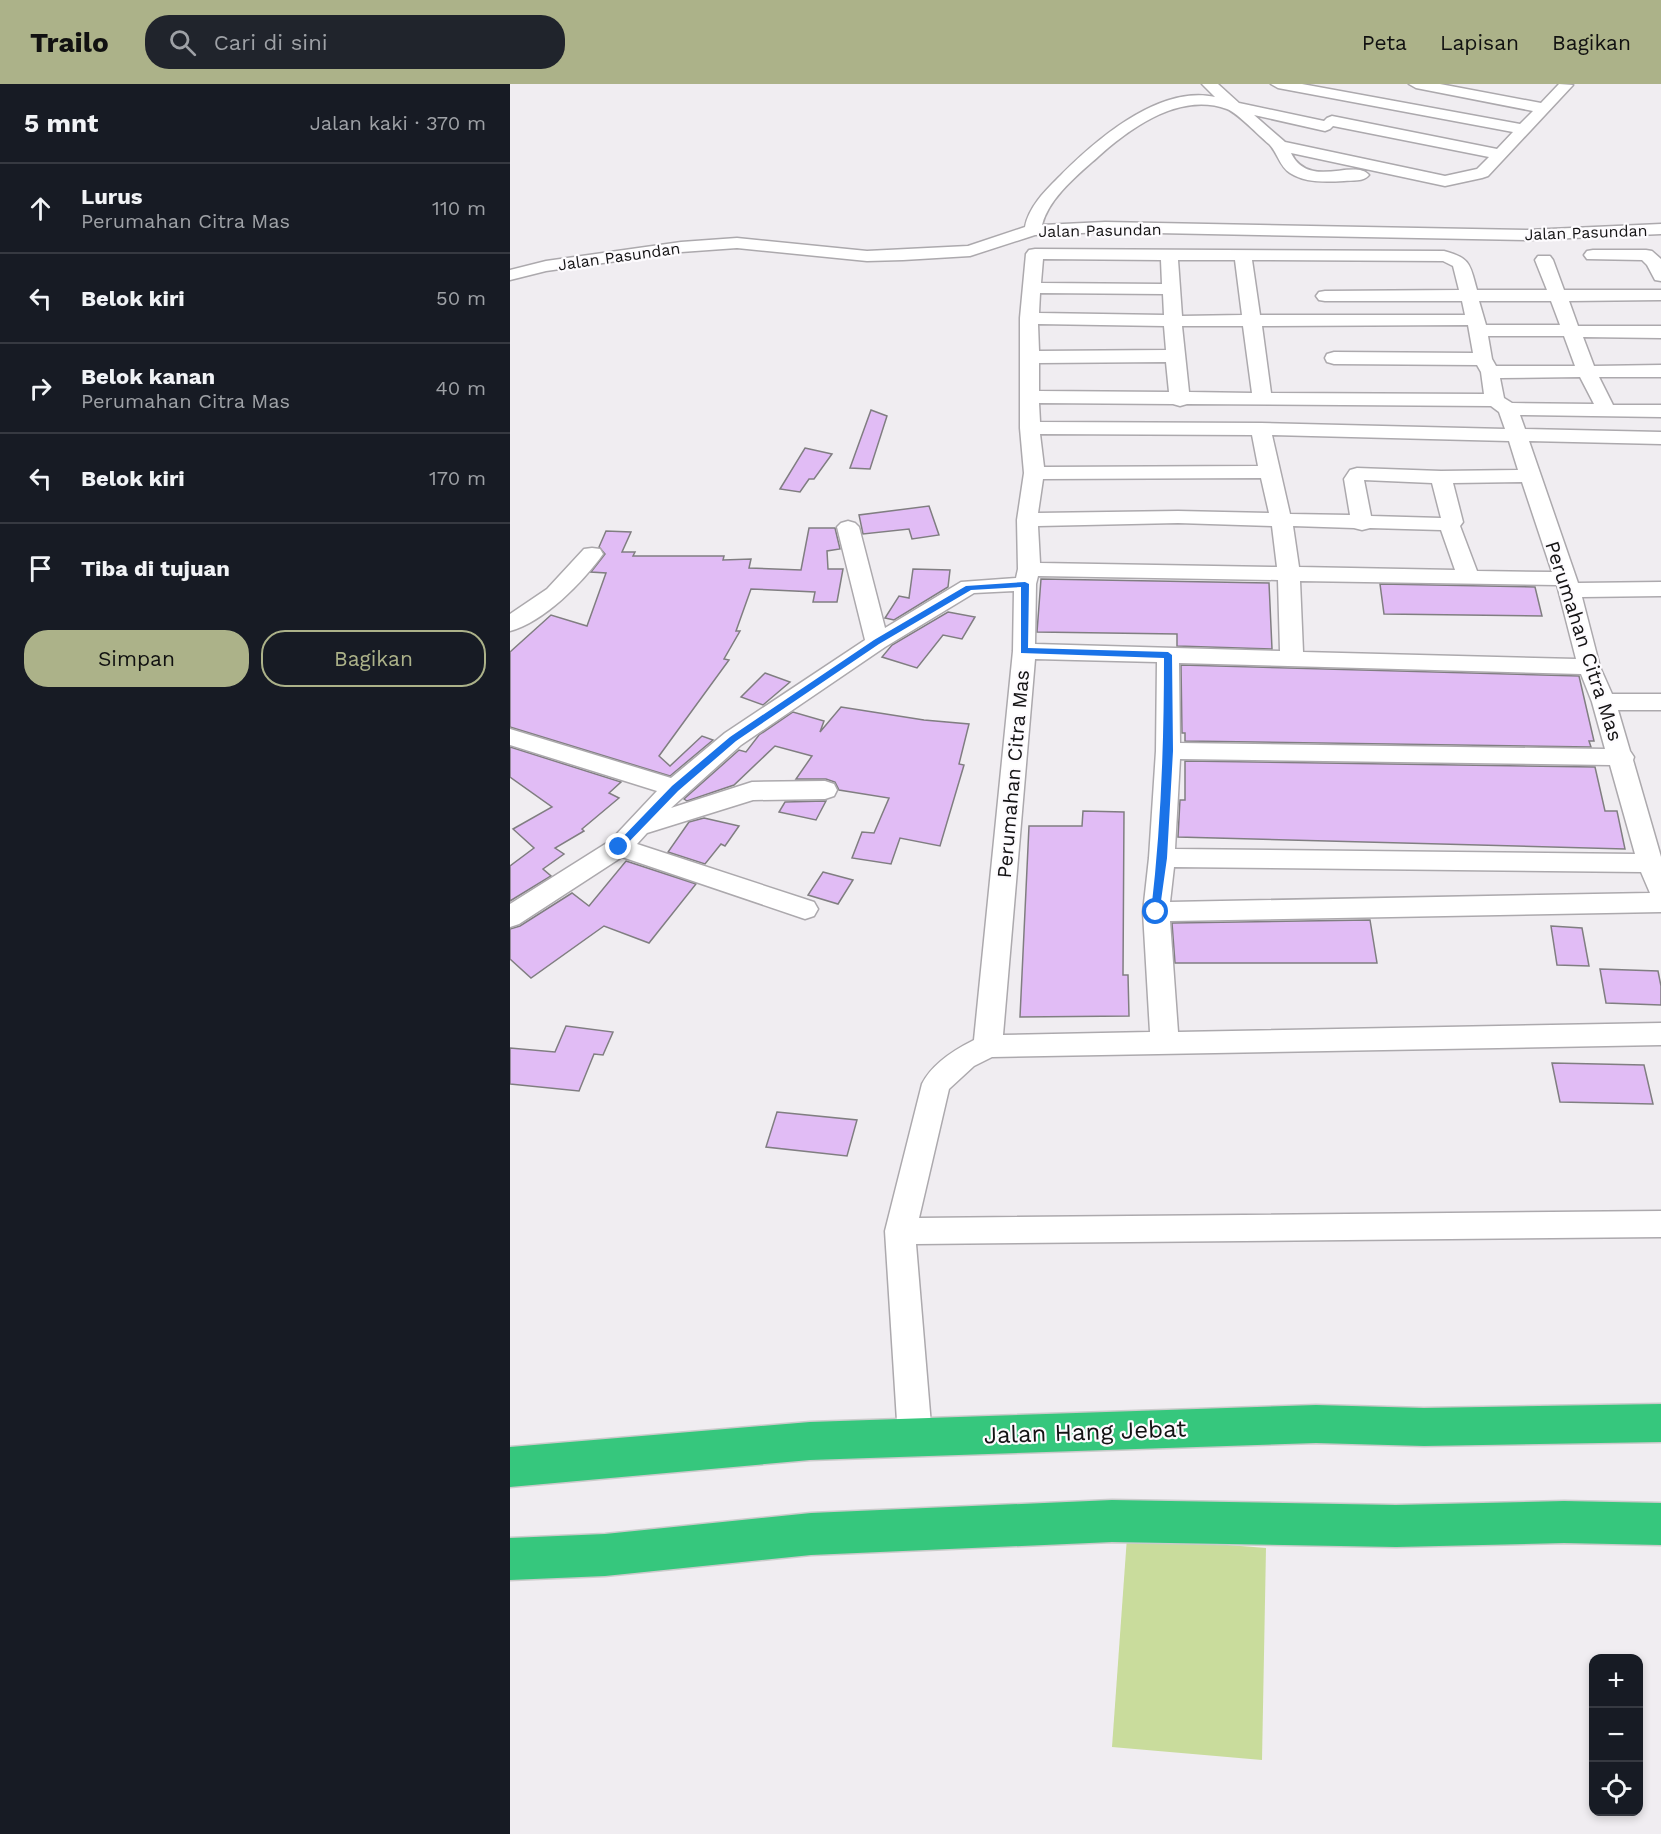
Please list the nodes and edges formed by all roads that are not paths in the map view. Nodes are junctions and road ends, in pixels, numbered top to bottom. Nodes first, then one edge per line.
1 (1209, 84) edge
2 (1278, 84) edge
3 (1371, 84) edge
4 (1416, 84) edge
5 (1562, 84) edge
6 (1355, 99) junction
7 (1234, 106) junction
8 (1544, 108) junction
9 (1329, 123) junction
10 (1523, 129) junction
11 (1280, 146) junction
12 (1299, 151) junction
13 (1500, 154) junction
14 (1413, 174) junction
15 (1661, 229) edge
16 (1033, 230) junction
17 (1169, 255) junction
18 (1593, 255) dead end
19 (1243, 256) junction
20 (1317, 257) junction
21 (1544, 260) dead end
22 (510, 275) edge
23 (1661, 276) edge
24 (1031, 288) junction
25 (1172, 289) junction
26 (1469, 295) junction
27 (1555, 295) junction
28 (1661, 295) edge
29 (1325, 296) junction
30 (1029, 318) junction
31 (1250, 320) junction
32 (1327, 320) junction
33 (1174, 321) junction
34 (1477, 325) junction
35 (1572, 331) junction
36 (1661, 332) edge
37 (1174, 356) junction
38 (1031, 357) junction
39 (1334, 358) junction
40 (1486, 365) junction
41 (1661, 371) edge
42 (1587, 372) junction
43 (1031, 397) junction
44 (1262, 398) junction
45 (1341, 398) junction
46 (1180, 400) junction
47 (1502, 404) junction
48 (1607, 411) junction
49 (1661, 411) edge
50 (1030, 428) junction
51 (1261, 429) junction
52 (1516, 436) junction
53 (1661, 438) edge
54 (1268, 472) junction
55 (1034, 473) junction
56 (1529, 476) junction
57 (1441, 477) junction
58 (1027, 520) junction
59 (1282, 521) junction
60 (1362, 524) junction
61 (1449, 524) junction
62 (848, 527) dead end
63 (592, 554) dead end
64 (1288, 575) junction
65 (1027, 577) junction
66 (1468, 577) junction
67 (1567, 585) junction
68 (1661, 590) edge
69 (510, 624) edge
70 (877, 642) junction
71 (1024, 651) junction
72 (1168, 655) junction
73 (1292, 659) junction
74 (1588, 667) junction
75 (1604, 702) junction
76 (1661, 702) edge
77 (510, 737) edge
78 (1168, 751) junction
79 (1622, 757) junction
80 (675, 789) junction
81 (825, 790) dead end
82 (639, 826) junction
83 (619, 847) junction
84 (1162, 858) junction
85 (1650, 863) junction
86 (1661, 889) edge
87 (1661, 902) edge
88 (805, 909) dead end
89 (1156, 912) junction
90 (510, 917) edge
91 (1661, 1034) edge
92 (1165, 1043) junction
93 (988, 1046) junction
94 (1661, 1224) edge
95 (900, 1231) junction
96 (1661, 1424) edge
97 (915, 1437) junction
98 (510, 1467) edge
99 (1661, 1524) edge
100 (510, 1559) edge

1 - 7 street
2 - 6 street
3 - 6 street
4 - 8 street
5 - 8 street
6 - 9 street
6 - 10 street
7 - 9 street
7 - 11 street
7 - 16 street
8 - 10 street
9 - 12 street
9 - 13 street
10 - 13 street
11 - 12 street
11 - 14 street
12 - 14 street
13 - 14 street
15 - 16 street, Jalan Pasundan
16 - 22 street, Jalan Pasundan
17 - 19 street
17 - 24 street, Perumahan Citra Mas
17 - 25 street
18 - 23 street
19 - 20 street
19 - 31 street
20 - 26 street, Perumahan Citra Mas
20 - 29 street
21 - 27 street
24 - 25 street
24 - 30 street, Perumahan Citra Mas
25 - 33 street
26 - 27 street
26 - 29 street
26 - 34 street, Perumahan Citra Mas
27 - 28 street
27 - 35 street
29 - 32 street
30 - 33 street
30 - 38 street, Perumahan Citra Mas
31 - 32 street
31 - 33 street
31 - 44 street
32 - 34 street
32 - 39 street
33 - 37 street
34 - 35 street
34 - 40 street, Perumahan Citra Mas
35 - 36 street
35 - 42 street
37 - 38 street
37 - 46 street
38 - 43 street, Perumahan Citra Mas
39 - 40 street
39 - 45 street
40 - 42 street
40 - 47 street, Perumahan Citra Mas
41 - 42 street
42 - 48 street
43 - 46 street
43 - 50 street, Perumahan Citra Mas
44 - 45 street
44 - 46 street
45 - 47 street
47 - 48 street
47 - 52 street, Perumahan Citra Mas
48 - 49 street
50 - 51 street
50 - 55 street, Perumahan Citra Mas
51 - 52 street
51 - 54 street
52 - 53 street
52 - 56 street, Perumahan Citra Mas
54 - 55 street
54 - 59 street
55 - 58 street, Perumahan Citra Mas
56 - 57 street
56 - 67 street, Perumahan Citra Mas
57 - 60 street
57 - 61 street
58 - 59 street
58 - 65 street, Perumahan Citra Mas
59 - 60 street
59 - 64 street
60 - 61 street
61 - 66 street
62 - 70 street
63 - 69 street
64 - 65 street
64 - 66 street
64 - 73 street
65 - 70 street
65 - 71 street, Perumahan Citra Mas
66 - 67 street
67 - 68 street
67 - 74 street, Perumahan Citra Mas
70 - 80 street
71 - 72 street
71 - 93 street, Perumahan Citra Mas
72 - 73 street
72 - 78 street
73 - 74 street
74 - 75 street, Perumahan Citra Mas
75 - 76 street
75 - 79 street, Perumahan Citra Mas
77 - 80 street
78 - 79 street
78 - 84 street
79 - 85 street, Perumahan Citra Mas
80 - 82 street
81 - 82 street
82 - 83 street
83 - 88 street
83 - 90 street
84 - 85 street
84 - 89 street
85 - 86 street, Perumahan Citra Mas
87 - 89 street
89 - 92 street
91 - 92 street
92 - 93 street
93 - 95 street
94 - 95 street
95 - 97 street
96 - 97 highway, Jalan Hang Jebat
97 - 98 highway, Jalan Hang Jebat
99 - 100 highway

